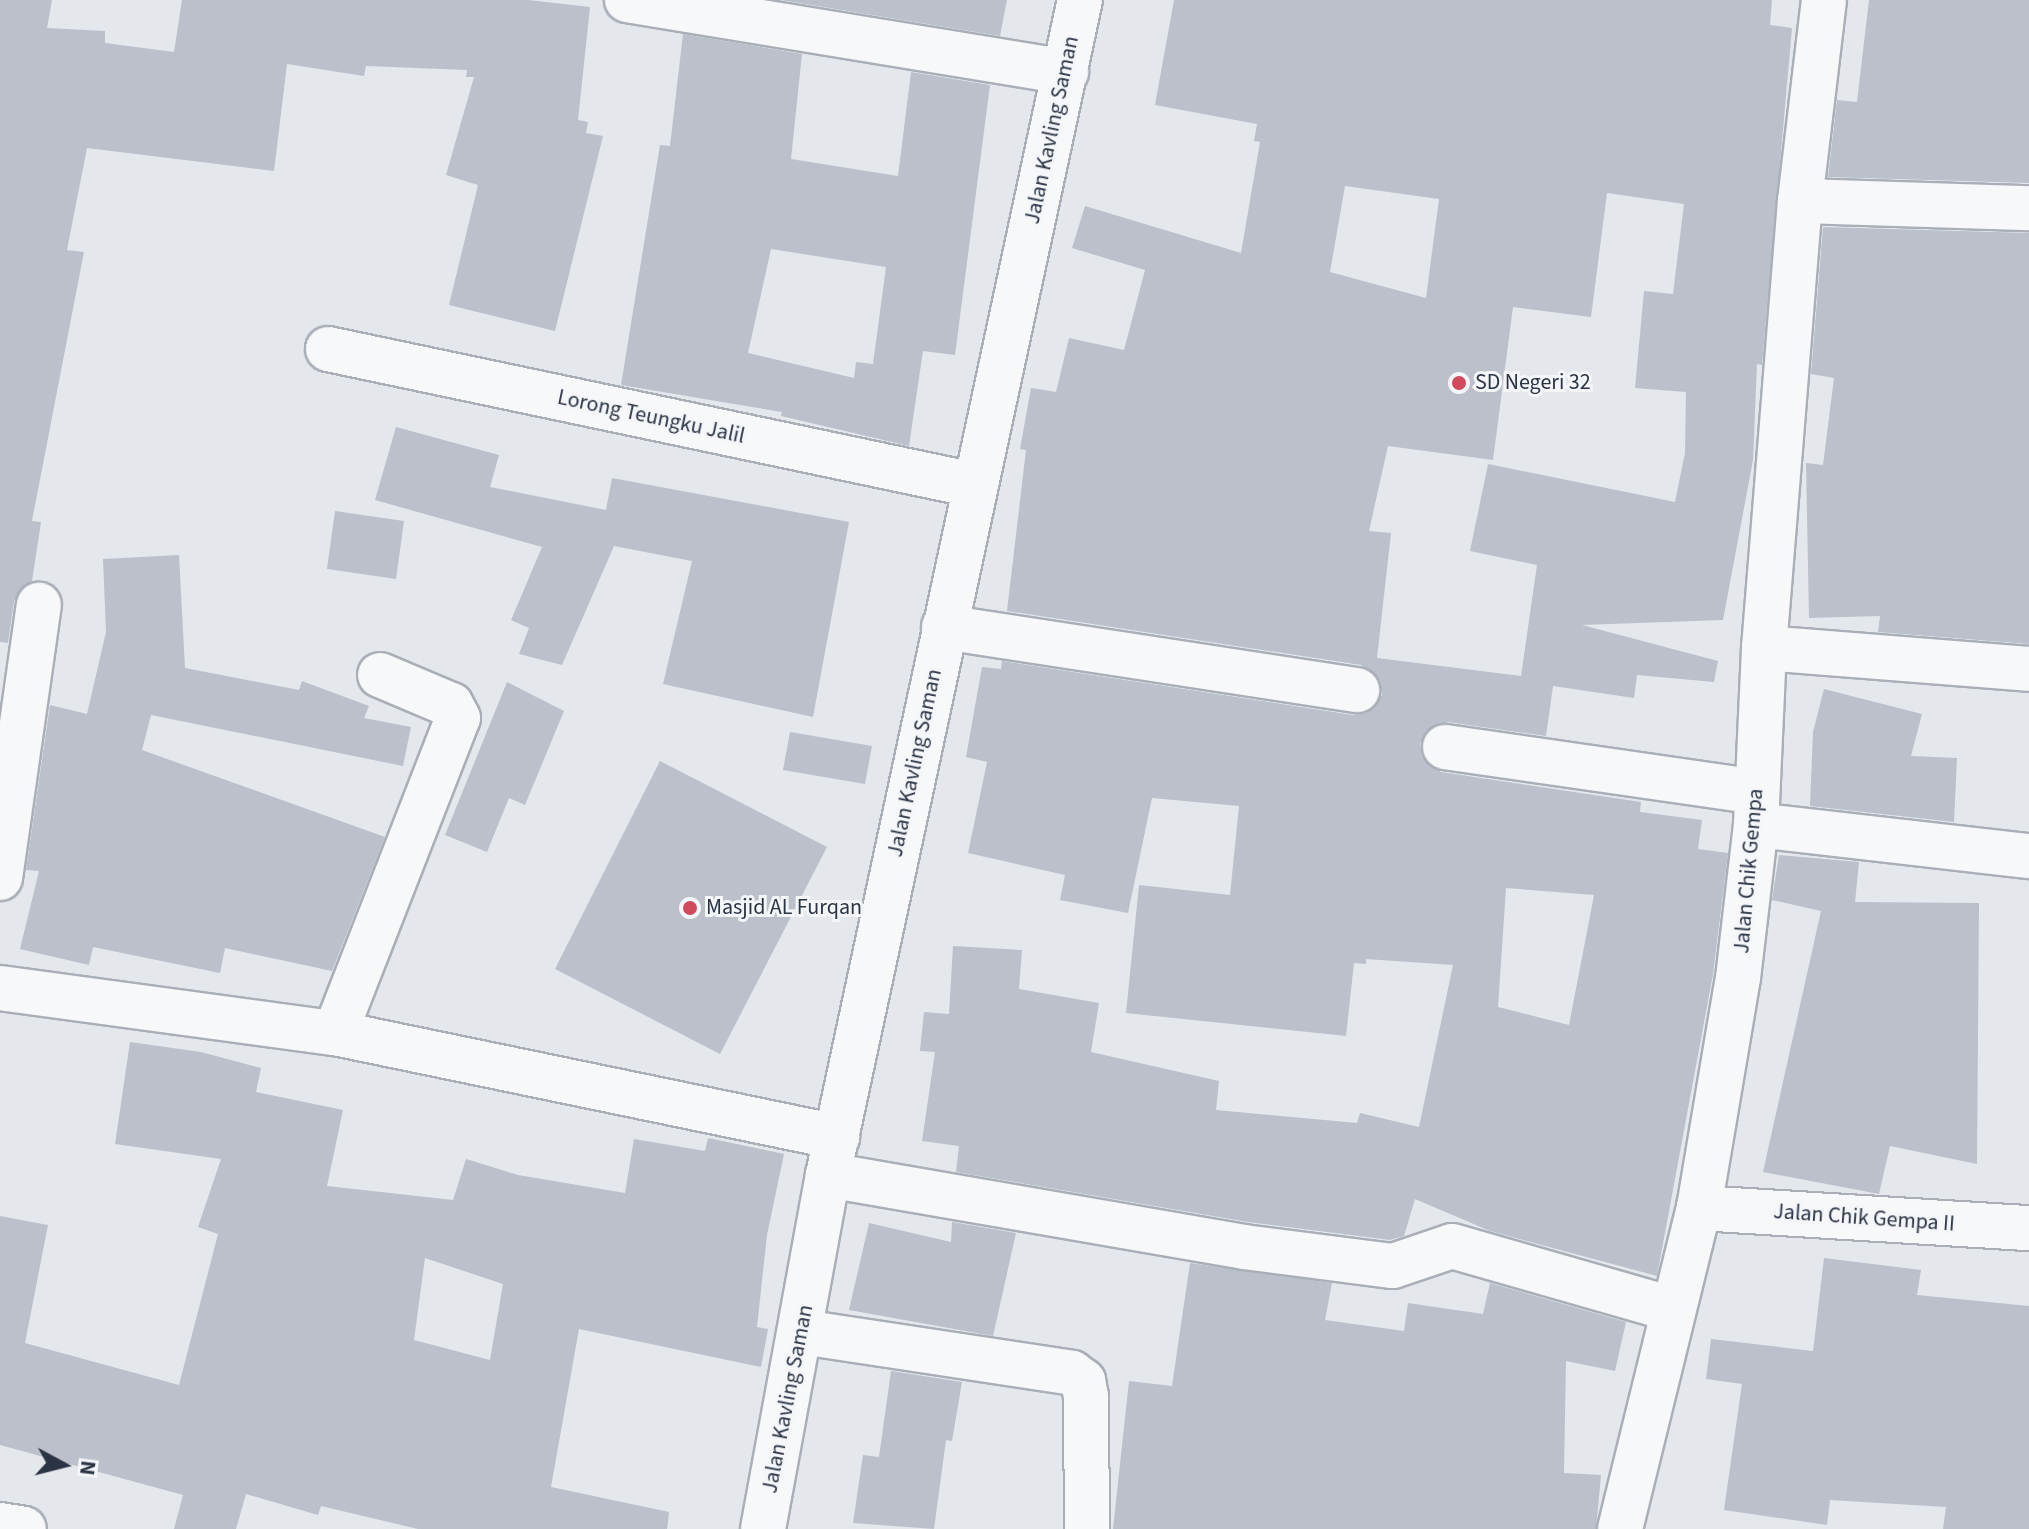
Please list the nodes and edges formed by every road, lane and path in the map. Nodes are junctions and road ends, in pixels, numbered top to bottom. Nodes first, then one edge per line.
1 (627, 0) edge
2 (1080, 0) edge
3 (1824, 0) edge
4 (1066, 72) junction
5 (1800, 201) junction
6 (2029, 208) edge
7 (328, 349) dead end
8 (974, 485) junction
9 (39, 605) dead end
10 (944, 627) junction
11 (1764, 648) junction
12 (2029, 669) edge
13 (380, 675) dead end
14 (1357, 690) dead end
15 (1445, 747) dead end
16 (1757, 809) junction
17 (2029, 856) edge
18 (0, 878) edge
19 (0, 988) edge
20 (335, 1033) junction
21 (833, 1156) junction
22 (1699, 1208) junction
23 (2029, 1228) edge
24 (1672, 1309) junction
25 (802, 1332) junction
26 (0, 1525) edge
27 (24, 1529) edge
28 (763, 1529) edge
29 (1087, 1529) edge
30 (1620, 1529) edge

1 - 4 street
2 - 4 street, Jalan Kavling Saman
3 - 5 street, Jalan Chik Gempa
4 - 8 street, Jalan Kavling Saman
5 - 6 street
5 - 11 street, Jalan Chik Gempa
7 - 8 street, Lorong Teungku Jalil
8 - 10 street, Jalan Kavling Saman
9 - 18 street
10 - 14 street
10 - 21 street, Jalan Kavling Saman
11 - 12 street
11 - 16 street, Jalan Chik Gempa
13 - 20 street
15 - 16 street
16 - 17 street
16 - 22 street, Jalan Chik Gempa
19 - 20 street
20 - 21 street
21 - 24 street
21 - 25 street, Jalan Kavling Saman
22 - 23 street, Jalan Chik Gempa II
22 - 24 street, Jalan Chik Gempa
24 - 30 street, Jalan Chik Gempa
25 - 28 street, Jalan Kavling Saman
25 - 29 street
26 - 27 street

